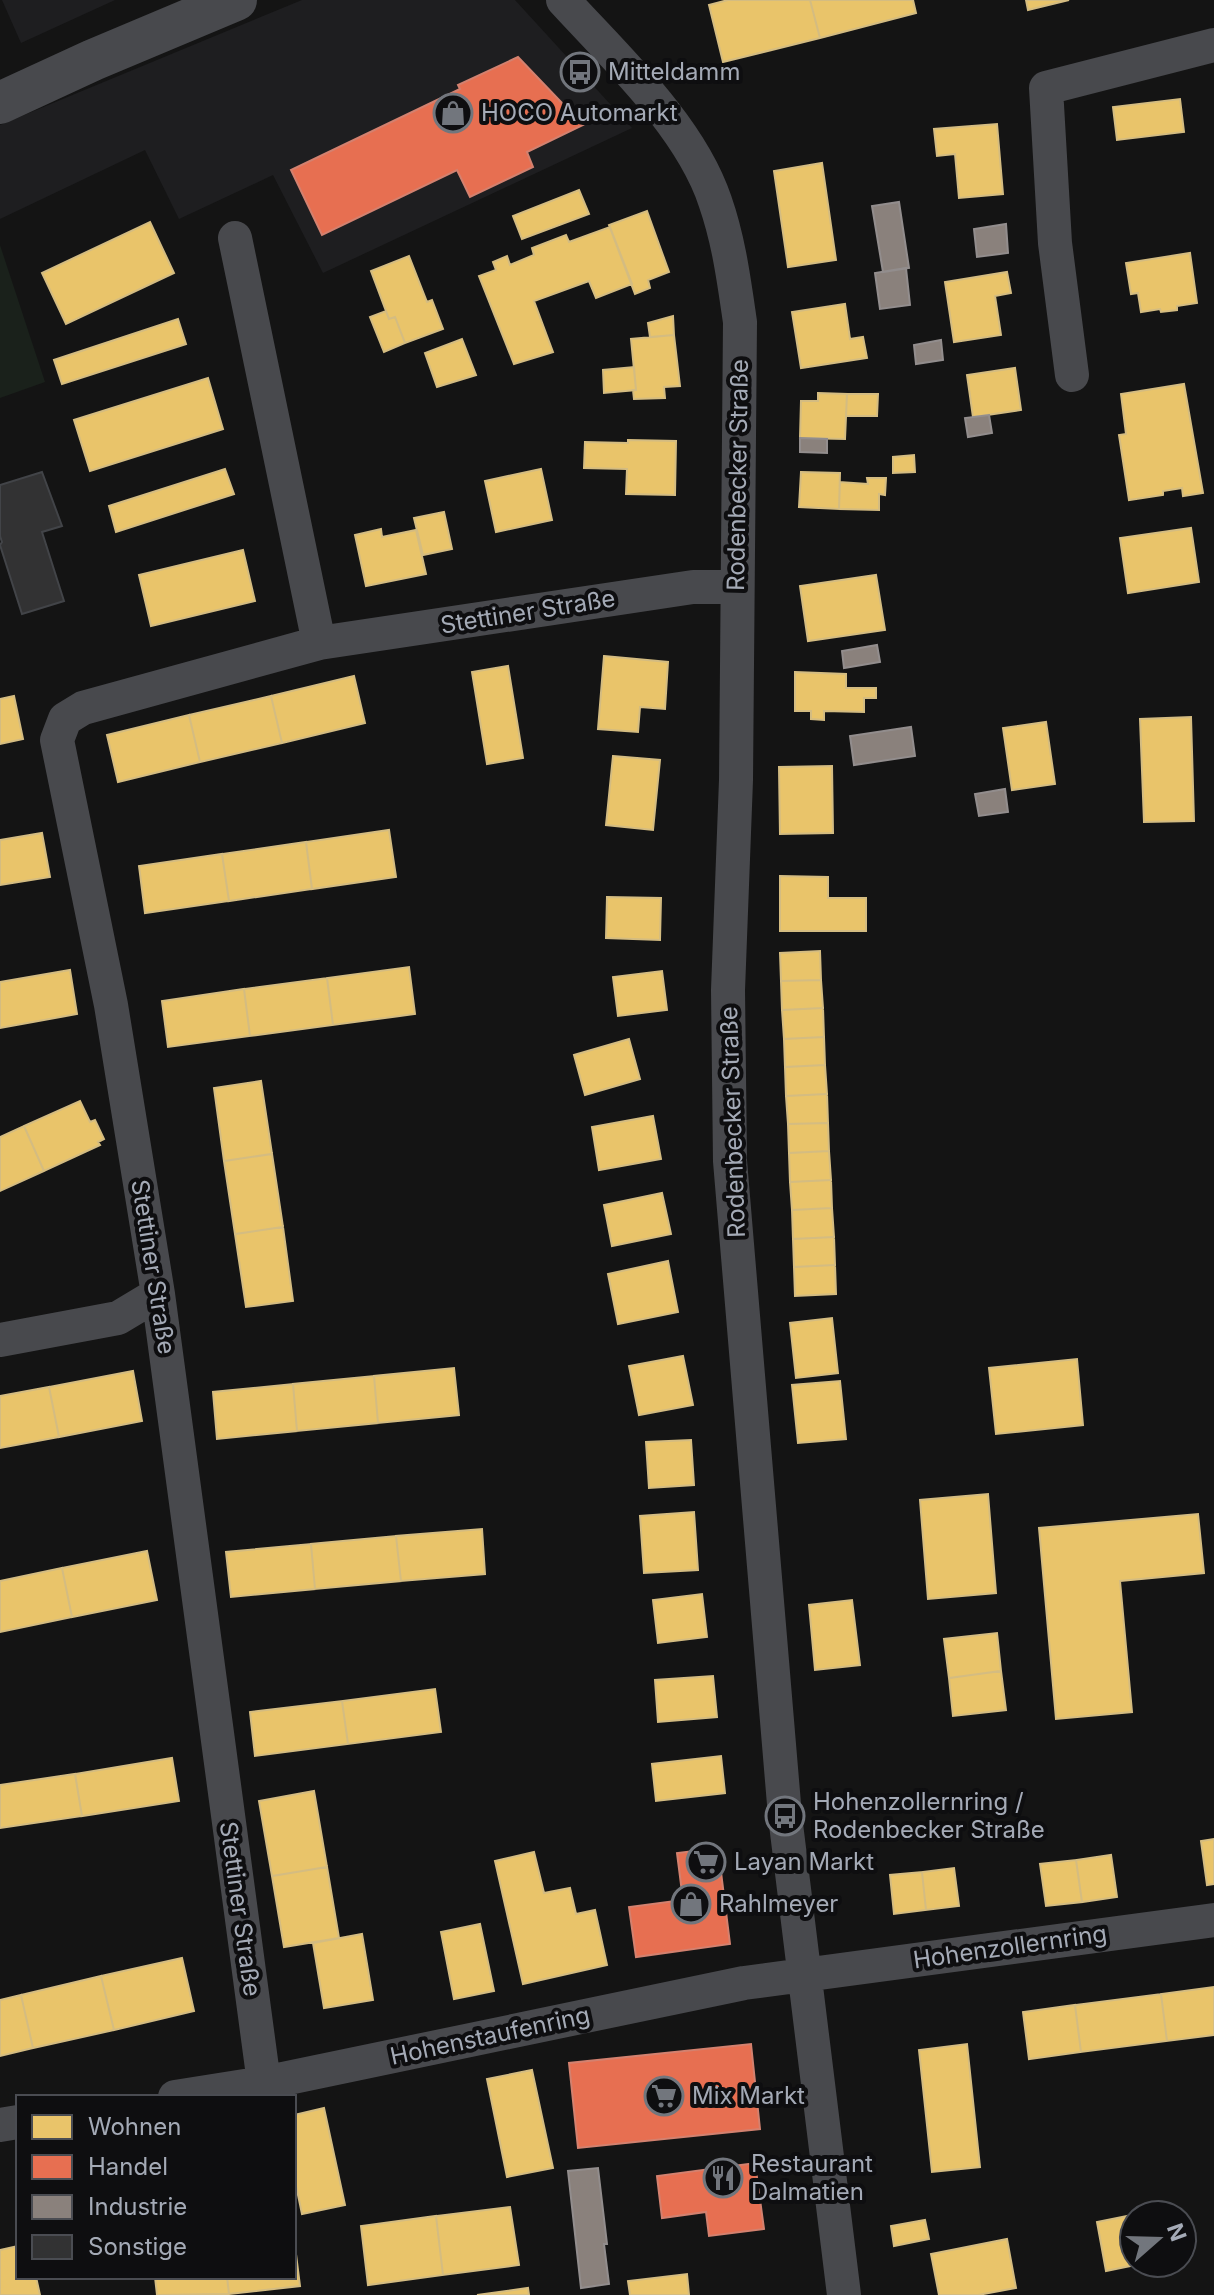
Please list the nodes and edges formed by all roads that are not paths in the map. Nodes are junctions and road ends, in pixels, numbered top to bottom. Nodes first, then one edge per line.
1 (236, 0) edge
2 (563, 0) edge
3 (1214, 45) edge
4 (0, 103) edge
5 (235, 238) dead end
6 (1072, 375) dead end
7 (737, 587) junction
8 (319, 643) junction
9 (158, 1294) junction
10 (0, 1340) edge
11 (1214, 1920) edge
12 (805, 1974) junction
13 (264, 2083) junction
14 (188, 2095) edge
15 (844, 2295) edge

1 - 4 street
2 - 7 street, Rodenbecker Straße
3 - 6 street
5 - 8 street
7 - 8 street, Stettiner Straße
7 - 12 street, Rodenbecker Straße
8 - 9 street, Stettiner Straße
9 - 10 street
9 - 13 street, Stettiner Straße
11 - 12 street, Hohenzollernring
12 - 13 street, Hohenstaufenring
12 - 15 street, Rodenbecker Straße
13 - 14 street, Hohenstaufenring

